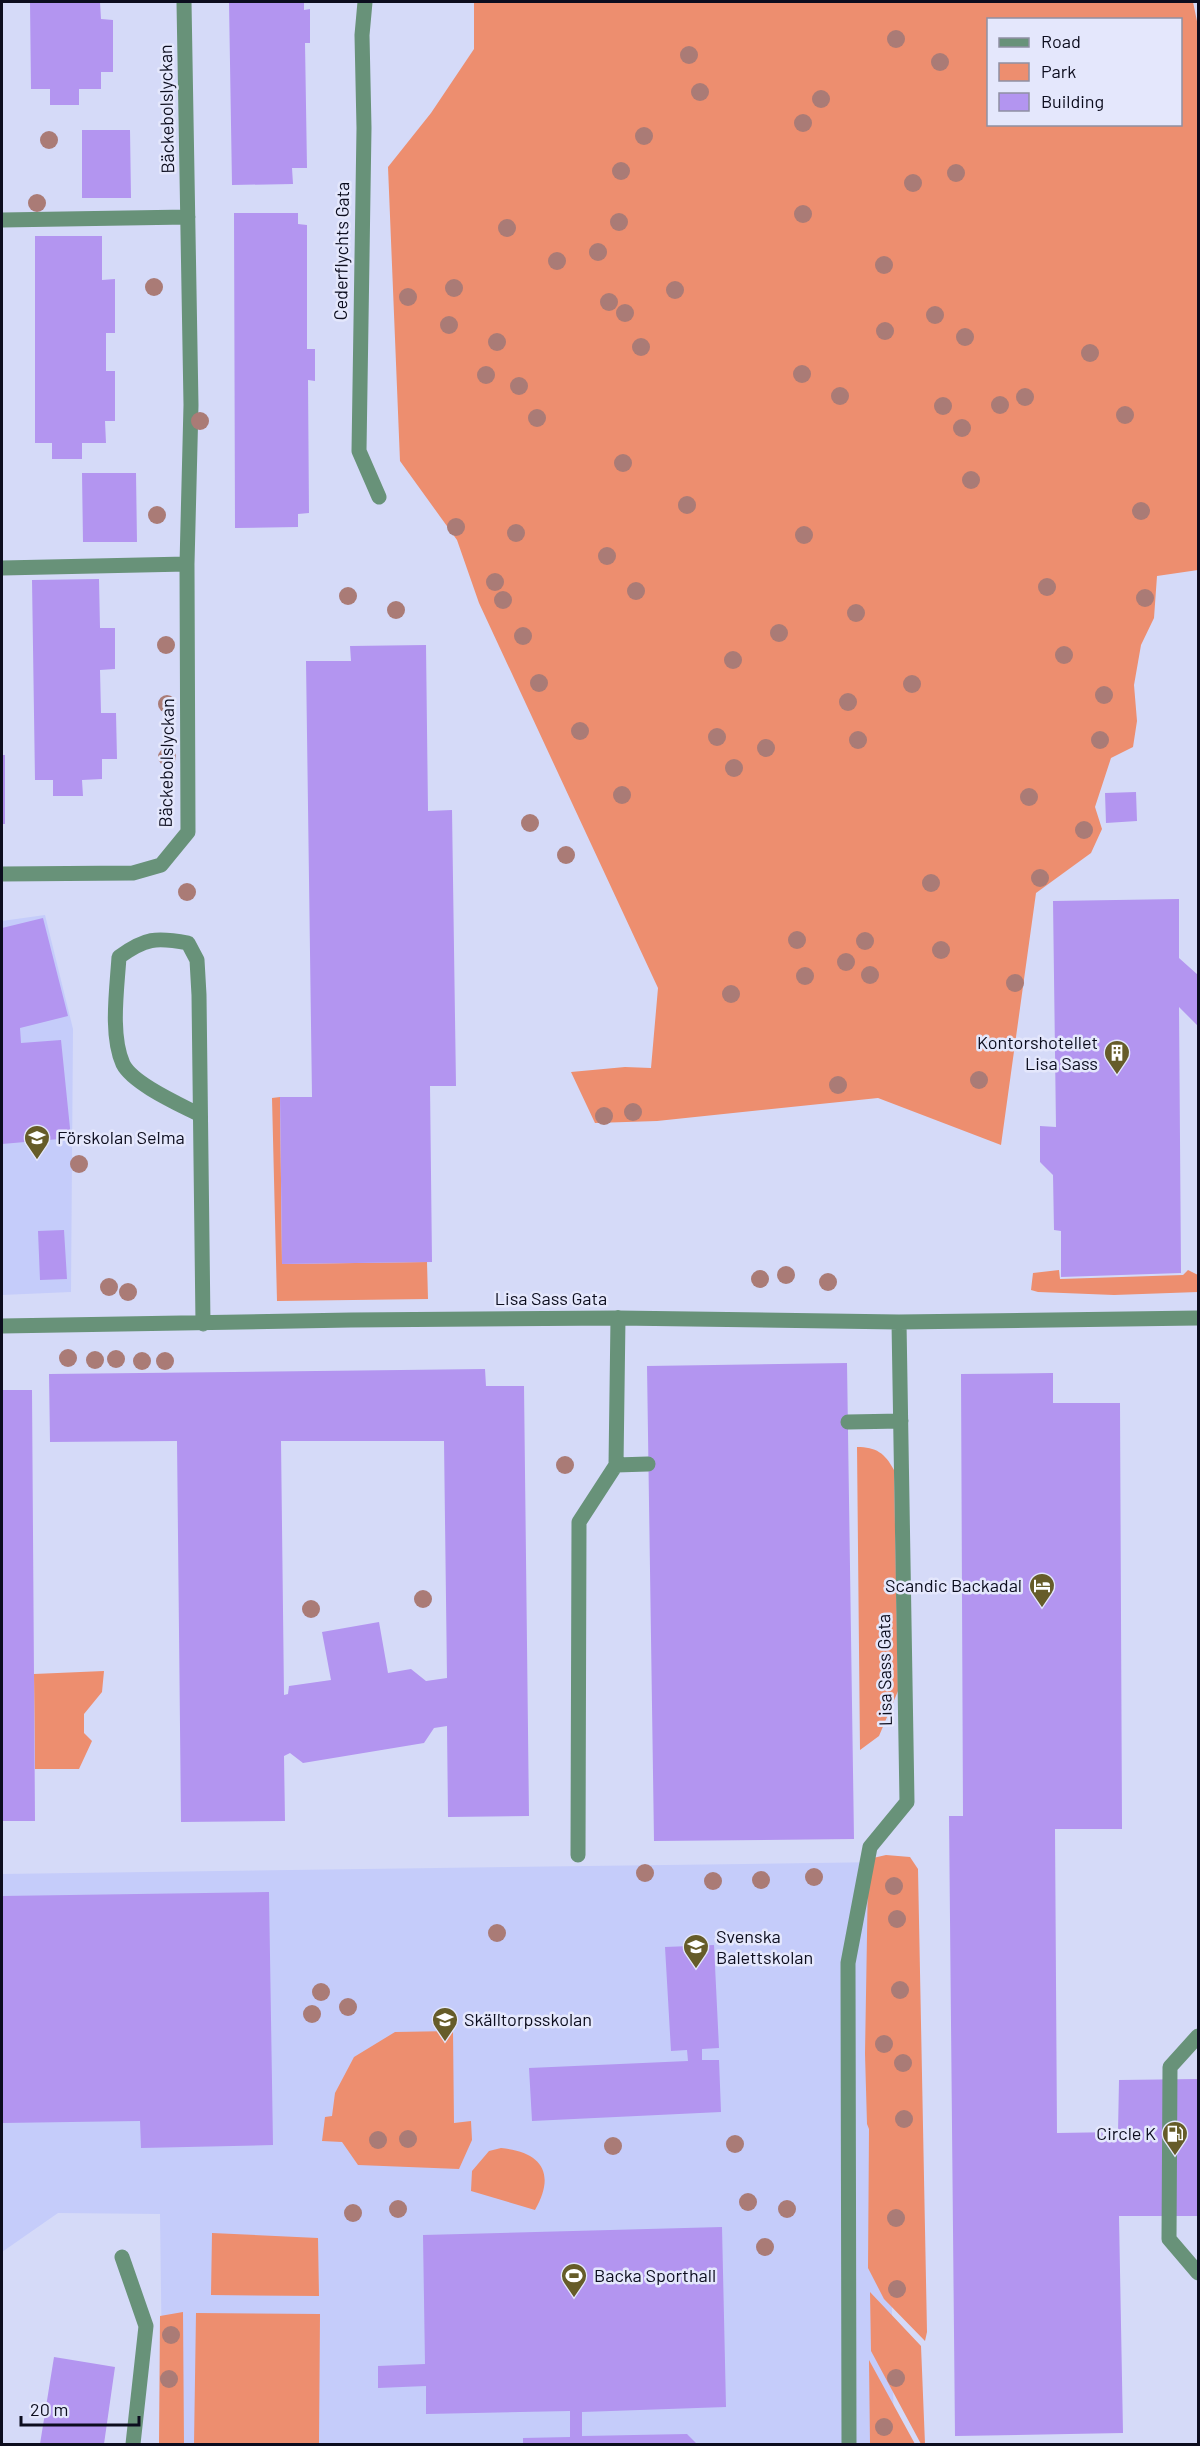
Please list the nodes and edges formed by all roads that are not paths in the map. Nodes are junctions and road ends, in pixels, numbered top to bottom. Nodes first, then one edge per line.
1 (184, 2) edge
2 (365, 2) edge
3 (188, 217) junction
4 (2, 220) edge
5 (379, 497) dead end
6 (187, 564) junction
7 (2, 568) edge
8 (2, 874) edge
9 (200, 1115) junction
10 (618, 1318) junction
11 (1198, 1318) edge
12 (899, 1322) junction
13 (204, 1324) junction
14 (2, 1326) edge
15 (901, 1421) junction
16 (848, 1422) dead end
17 (648, 1464) dead end
18 (616, 1465) junction
19 (578, 1855) dead end
20 (1198, 2036) edge
21 (122, 2258) dead end
22 (1198, 2273) edge
23 (133, 2445) edge
24 (849, 2445) edge

1 - 3 street, Bäckebolslyckan
2 - 5 street, Cederflychts Gata
3 - 4 street
3 - 6 street, Bäckebolslyckan
6 - 7 street
6 - 8 street, Bäckebolslyckan
9 - 9 street
9 - 13 street
10 - 12 street, Lisa Sass Gata
10 - 13 street, Lisa Sass Gata
10 - 18 street
11 - 12 street, Lisa Sass Gata
12 - 15 street, Lisa Sass Gata
13 - 14 street, Lisa Sass Gata
15 - 16 street
15 - 24 street, Lisa Sass Gata
17 - 18 street
18 - 19 street
20 - 22 street
21 - 23 street

